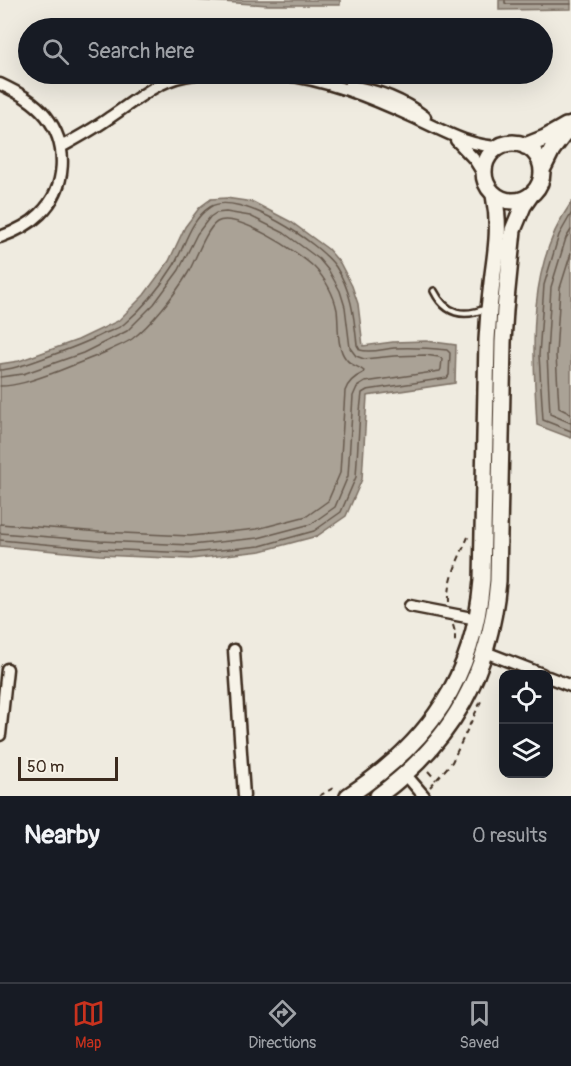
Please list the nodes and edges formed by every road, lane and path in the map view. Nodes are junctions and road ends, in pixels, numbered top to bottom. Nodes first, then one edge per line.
1 (0, 84) edge
2 (161, 84) edge
3 (330, 84) edge
4 (571, 124) edge
5 (454, 137) junction
6 (525, 146) junction
7 (61, 147) junction
8 (500, 147) junction
9 (542, 170) junction
10 (484, 175) junction
11 (494, 195) junction
12 (530, 196) junction
13 (0, 237) edge
14 (434, 291) dead end
15 (489, 307) junction
16 (470, 534) dead end
17 (410, 606) dead end
18 (449, 614) junction
19 (477, 619) junction
20 (234, 650) dead end
21 (455, 651) dead end
22 (485, 652) junction
23 (7, 669) dead end
24 (530, 670) edge
25 (553, 679) edge
26 (571, 686) edge
27 (0, 735) edge
28 (406, 775) junction
29 (346, 789) edge
30 (244, 796) edge
31 (319, 796) edge
32 (378, 796) edge
33 (424, 796) edge

1 - 7 street
2 - 7 street
3 - 5 street
4 - 6 street
4 - 9 street
5 - 8 street
5 - 10 street
6 - 8 street
6 - 9 street
7 - 13 street
8 - 10 street
9 - 12 street
10 - 11 street
11 - 12 street
11 - 15 street
12 - 22 street
14 - 15 lane
15 - 19 street
16 - 18 path
17 - 18 street
18 - 19 street
18 - 21 path
19 - 29 street
20 - 30 street
22 - 24 street
22 - 28 street
23 - 27 street
25 - 26 street
28 - 32 street
28 - 33 street
29 - 31 path

